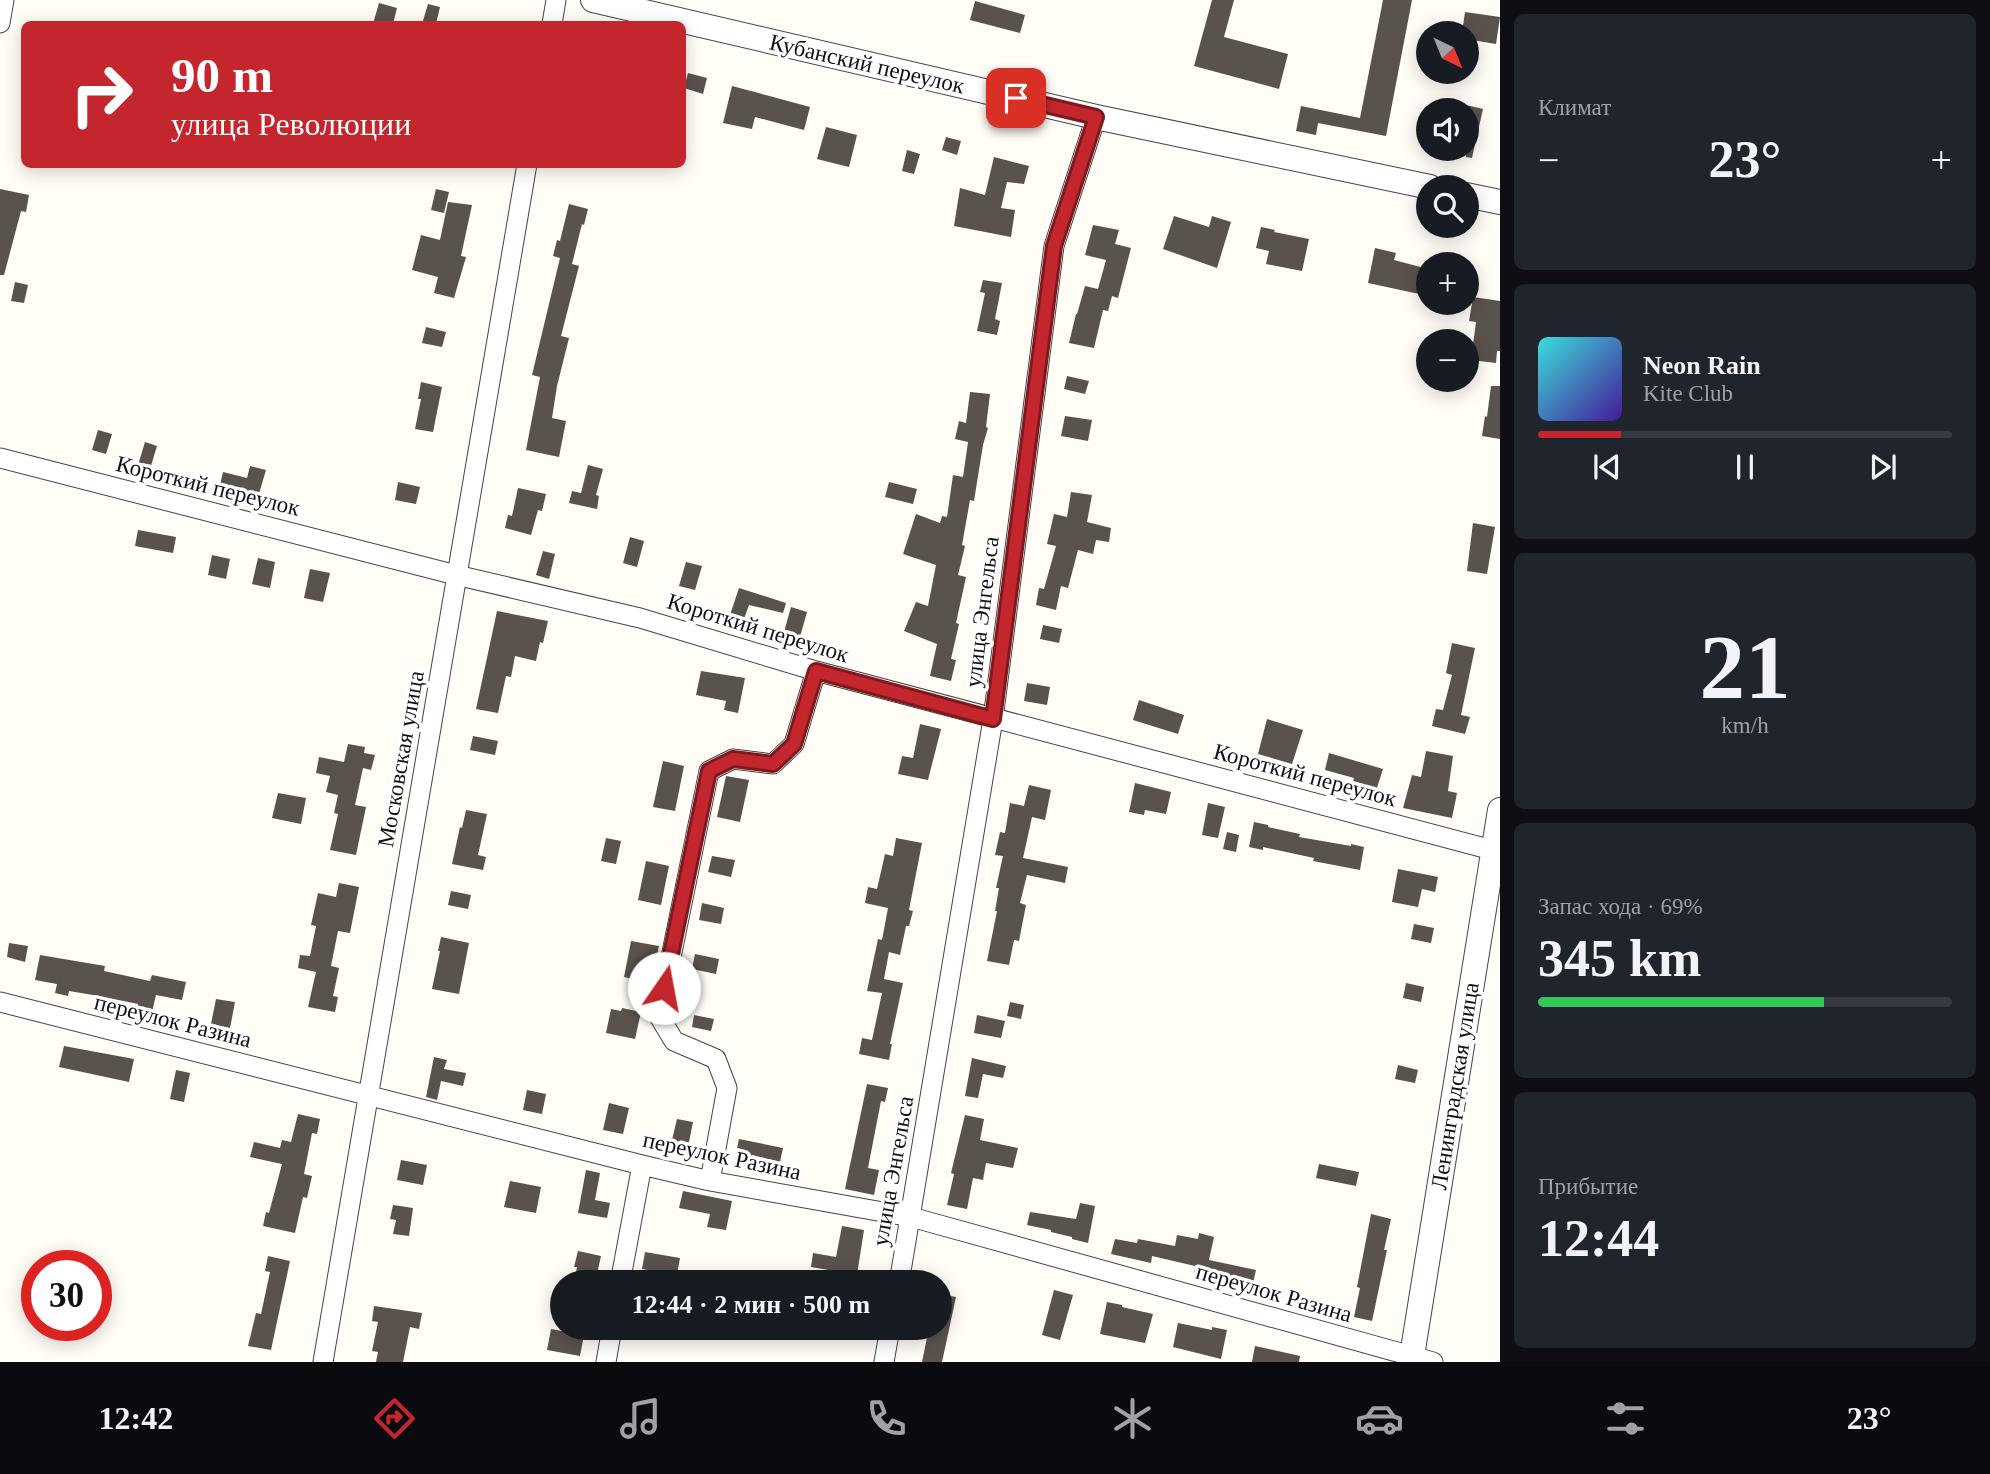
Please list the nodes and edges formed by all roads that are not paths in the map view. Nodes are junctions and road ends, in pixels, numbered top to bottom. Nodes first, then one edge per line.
1 (4, 0) edge
2 (556, 0) edge
3 (593, 0) edge
4 (552, 21) edge
5 (683, 21) edge
6 (686, 22) edge
7 (0, 23) edge
8 (1096, 117) junction
9 (526, 168) edge
10 (1416, 184) edge
11 (1479, 198) edge
12 (1500, 202) edge
13 (0, 458) edge
14 (456, 576) junction
15 (816, 671) junction
16 (993, 719) junction
17 (1500, 810) edge
18 (1497, 851) edge
19 (0, 1002) edge
20 (369, 1097) junction
21 (642, 1165) junction
22 (710, 1181) junction
23 (911, 1217) junction
24 (622, 1270) edge
25 (901, 1270) edge
26 (610, 1340) edge
27 (888, 1340) edge
28 (1419, 1360) edge
29 (323, 1362) edge
30 (606, 1362) edge
31 (884, 1362) edge

1 - 7 street
2 - 4 street
3 - 5 street, Кубанский переулок
6 - 8 street, Кубанский переулок
8 - 10 street, Кубанский переулок
8 - 16 street, улица Энгельса
9 - 14 street, Московская улица
11 - 12 street
13 - 14 street, Короткий переулок
14 - 15 street, Короткий переулок
14 - 20 street, Московская улица
15 - 16 street, Короткий переулок
15 - 22 street
16 - 18 street, Короткий переулок
16 - 23 street, улица Энгельса
17 - 18 street, Ленинградская улица
18 - 28 street, Ленинградская улица
19 - 20 street, переулок Разина
20 - 21 street, переулок Разина
20 - 29 street, Московская улица
21 - 22 street, переулок Разина
21 - 24 street
22 - 23 street, переулок Разина
23 - 25 street, улица Энгельса
23 - 28 street, переулок Разина
26 - 30 street
27 - 31 street

